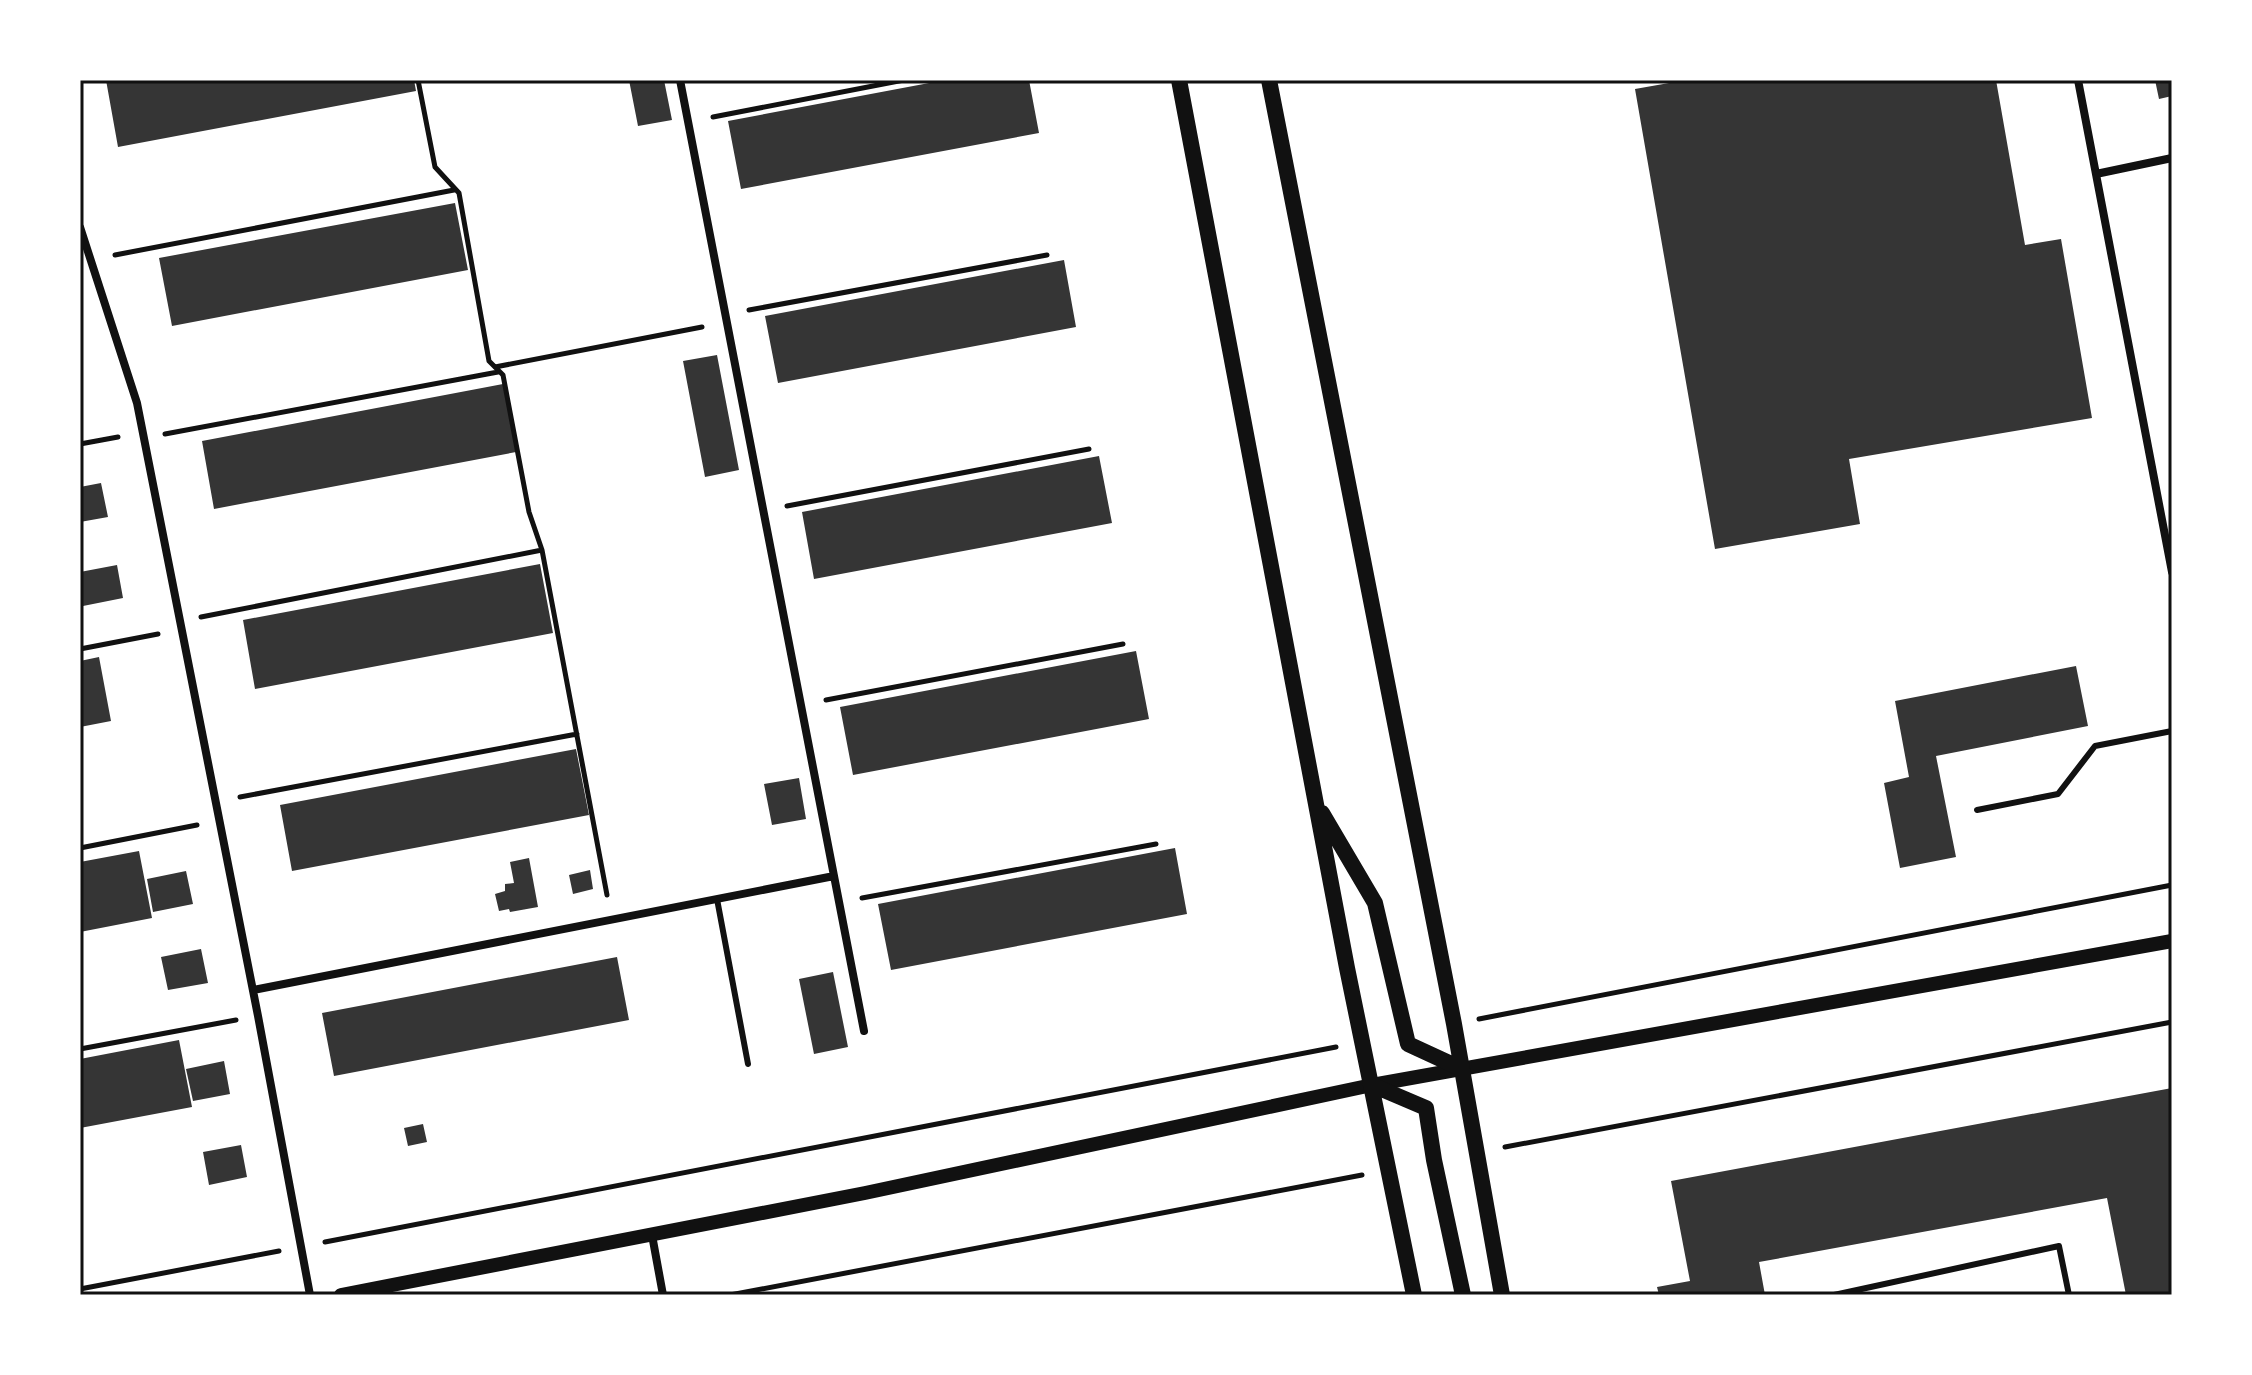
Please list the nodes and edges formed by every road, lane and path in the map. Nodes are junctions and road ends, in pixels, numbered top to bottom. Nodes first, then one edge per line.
1 (418, 80) edge
2 (680, 80) edge
3 (904, 80) edge
4 (1179, 80) edge
5 (1269, 80) edge
6 (2078, 80) edge
7 (688, 122) junction
8 (2172, 158) edge
9 (2096, 174) junction
10 (455, 190) junction
11 (80, 227) edge
12 (1047, 255) dead end
13 (90, 260) junction
14 (726, 318) junction
15 (497, 369) junction
16 (143, 435) junction
17 (80, 444) edge
18 (1089, 449) dead end
19 (763, 511) junction
20 (542, 550) junction
21 (2172, 572) edge
22 (181, 625) junction
23 (1123, 644) dead end
24 (80, 649) edge
25 (801, 705) junction
26 (2172, 731) edge
27 (577, 734) junction
28 (216, 801) junction
29 (1316, 803) junction
30 (1977, 810) dead end
31 (219, 821) junction
32 (1156, 844) dead end
33 (80, 848) edge
34 (834, 876) junction
35 (2172, 885) edge
36 (717, 899) junction
37 (839, 903) junction
38 (612, 919) junction
39 (2172, 941) edge
40 (253, 990) junction
41 (258, 1016) junction
42 (2172, 1022) edge
43 (1454, 1024) junction
44 (864, 1031) dead end
45 (1362, 1042) junction
46 (80, 1049) edge
47 (748, 1064) dead end
48 (1460, 1068) junction
49 (1372, 1085) junction
50 (1476, 1152) junction
51 (1389, 1169) junction
52 (652, 1235) junction
53 (300, 1247) junction
54 (80, 1289) edge
55 (310, 1295) edge
56 (341, 1295) edge
57 (663, 1295) edge
58 (730, 1295) edge
59 (1414, 1295) edge
60 (1463, 1295) edge
61 (1502, 1295) edge
62 (1834, 1295) edge
63 (2069, 1295) edge

1 - 10 path
2 - 7 street
3 - 7 path
4 - 29 main road
5 - 43 main road
6 - 9 street
7 - 14 street
8 - 9 street
9 - 21 street
10 - 13 path
10 - 15 path
11 - 13 street
12 - 14 path
13 - 16 street
14 - 15 path
14 - 19 street
15 - 16 path
15 - 20 path
16 - 17 path
16 - 22 street
18 - 19 path
19 - 25 street
20 - 22 path
20 - 27 path
22 - 24 path
22 - 28 street
23 - 25 path
25 - 34 street
26 - 30 lane
27 - 28 path
27 - 38 path
28 - 31 street
29 - 45 main road
29 - 48 main road
31 - 33 path
31 - 40 street
32 - 37 path
34 - 36 street
34 - 37 street
35 - 43 path
36 - 38 street
36 - 47 lane
37 - 44 street
38 - 40 street
39 - 48 street
40 - 41 street
41 - 46 path
41 - 53 street
42 - 50 path
43 - 48 main road
45 - 49 main road
45 - 53 path
48 - 49 street
48 - 50 main road
49 - 51 main road
49 - 52 street
49 - 60 main road
50 - 61 main road
51 - 58 path
51 - 59 main road
52 - 56 street
52 - 57 street
53 - 54 path
53 - 55 street
62 - 63 lane

